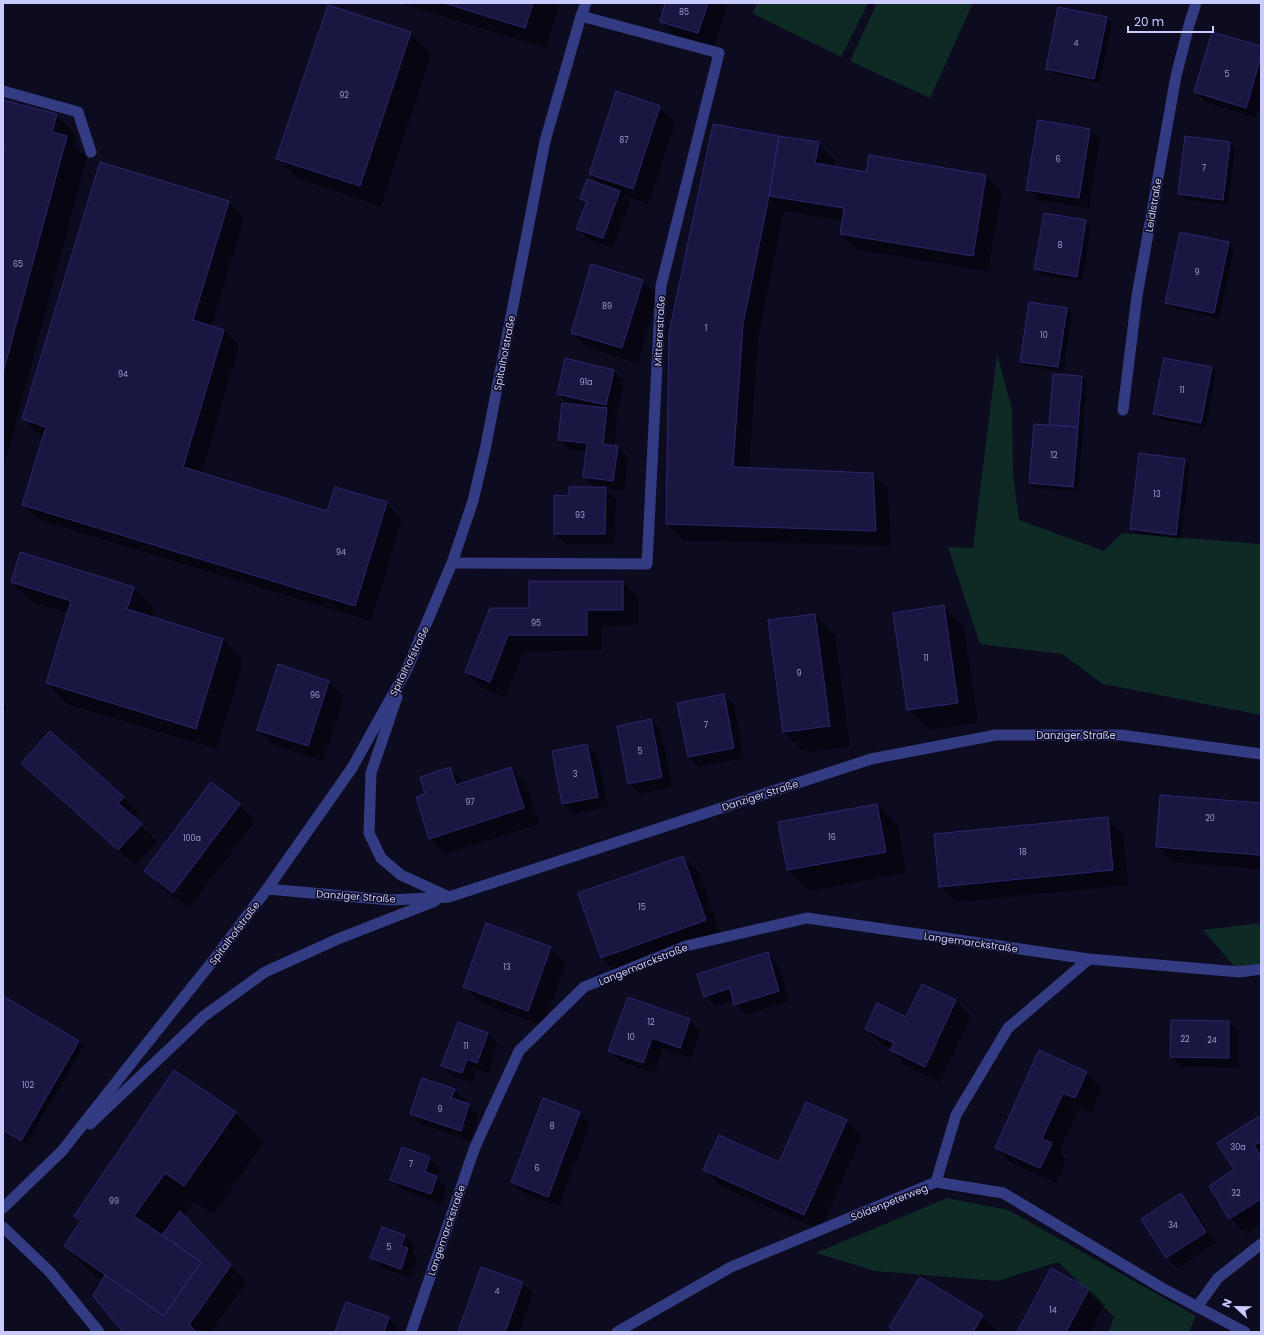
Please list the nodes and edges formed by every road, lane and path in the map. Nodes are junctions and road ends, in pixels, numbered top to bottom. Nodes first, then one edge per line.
1 (586, 3) edge
2 (1196, 3) edge
3 (581, 16) junction
4 (3, 91) edge
5 (91, 152) dead end
6 (1123, 410) dead end
7 (452, 564) junction
8 (407, 669) junction
9 (1261, 754) edge
10 (266, 889) junction
11 (448, 897) junction
12 (1089, 960) junction
13 (1261, 969) edge
14 (62, 1151) junction
15 (936, 1182) junction
16 (3, 1208) edge
17 (3, 1227) edge
18 (1261, 1244) edge
19 (1197, 1307) junction
20 (99, 1332) edge
21 (412, 1332) edge
22 (617, 1332) edge
23 (1245, 1332) edge

1 - 3 street, Spitalhofstraße
2 - 6 street, Leidlstraße
3 - 7 street, Spitalhofstraße
3 - 7 street, Mittererstraße
4 - 5 street
7 - 8 street, Spitalhofstraße
8 - 10 street, Spitalhofstraße
8 - 11 street
9 - 11 street, Danziger Straße
10 - 11 street, Danziger Straße
10 - 14 street, Spitalhofstraße
11 - 14 street
12 - 13 street, Langemarckstraße
12 - 15 street
12 - 21 street, Langemarckstraße
14 - 16 street, Spitalhofstraße
15 - 19 street, Söldenpeterweg
15 - 22 street, Söldenpeterweg
17 - 20 street
18 - 19 street
19 - 23 street, Söldenpeterweg

